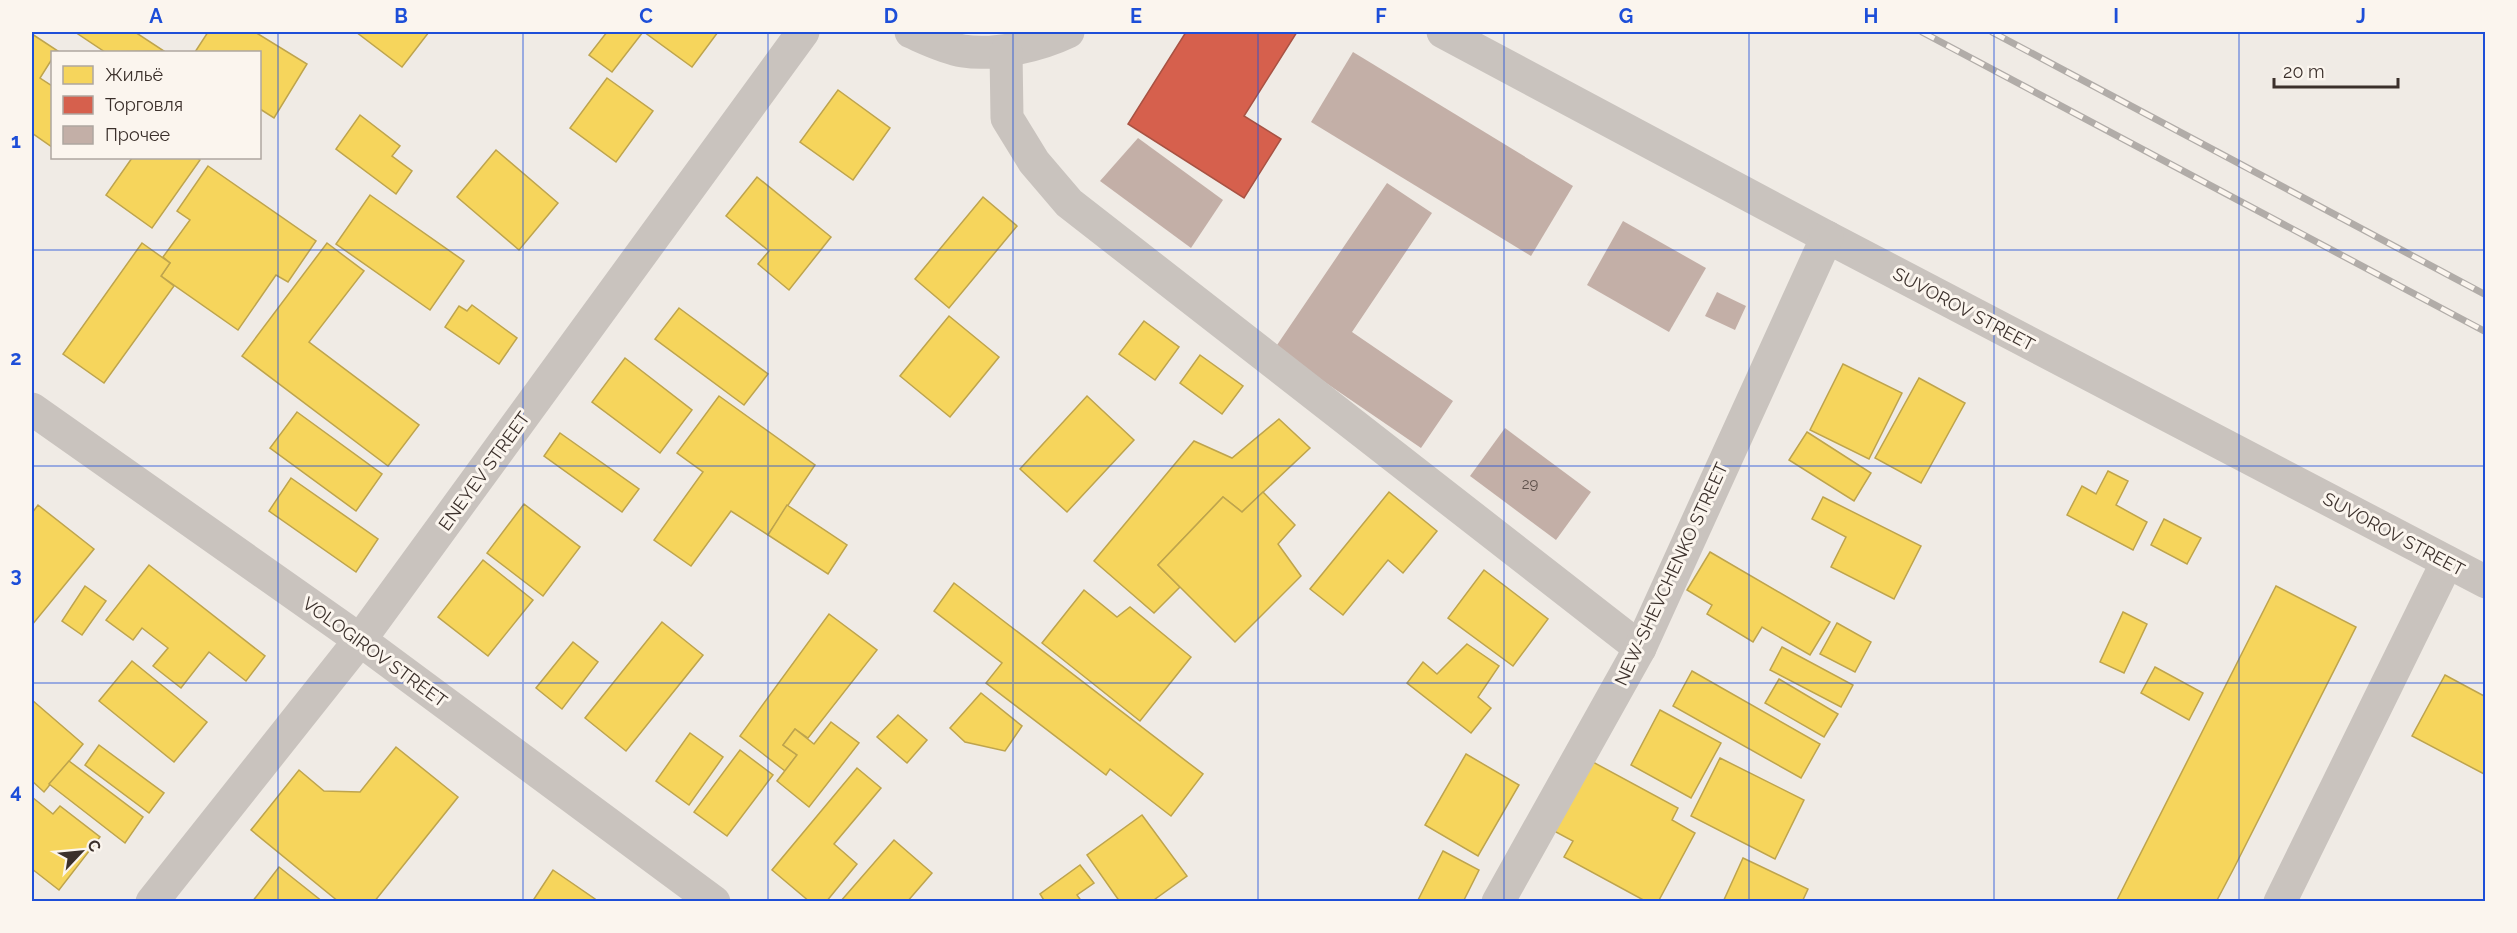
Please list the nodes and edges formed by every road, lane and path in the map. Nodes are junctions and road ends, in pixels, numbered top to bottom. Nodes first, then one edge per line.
1 (803, 32) edge
2 (911, 32) edge
3 (1068, 32) edge
4 (1443, 32) edge
5 (1006, 52) junction
6 (1827, 237) junction
7 (32, 409) edge
8 (2447, 562) junction
9 (2486, 582) edge
10 (360, 640) junction
11 (1640, 648) junction
12 (152, 902) edge
13 (714, 902) edge
14 (1498, 902) edge
15 (2280, 902) edge

1 - 10 street, ENEYEV STREET
2 - 5 street
3 - 5 street
4 - 6 street, SUVOROV STREET
5 - 11 street
6 - 8 street, SUVOROV STREET
6 - 11 street, NEW-SHEVCHENKO STREET
7 - 10 street, VOLOGIROV STREET
8 - 9 street, SUVOROV STREET
8 - 15 street
10 - 12 street, ENEYEV STREET
10 - 13 street, VOLOGIROV STREET
11 - 14 street, NEW-SHEVCHENKO STREET

